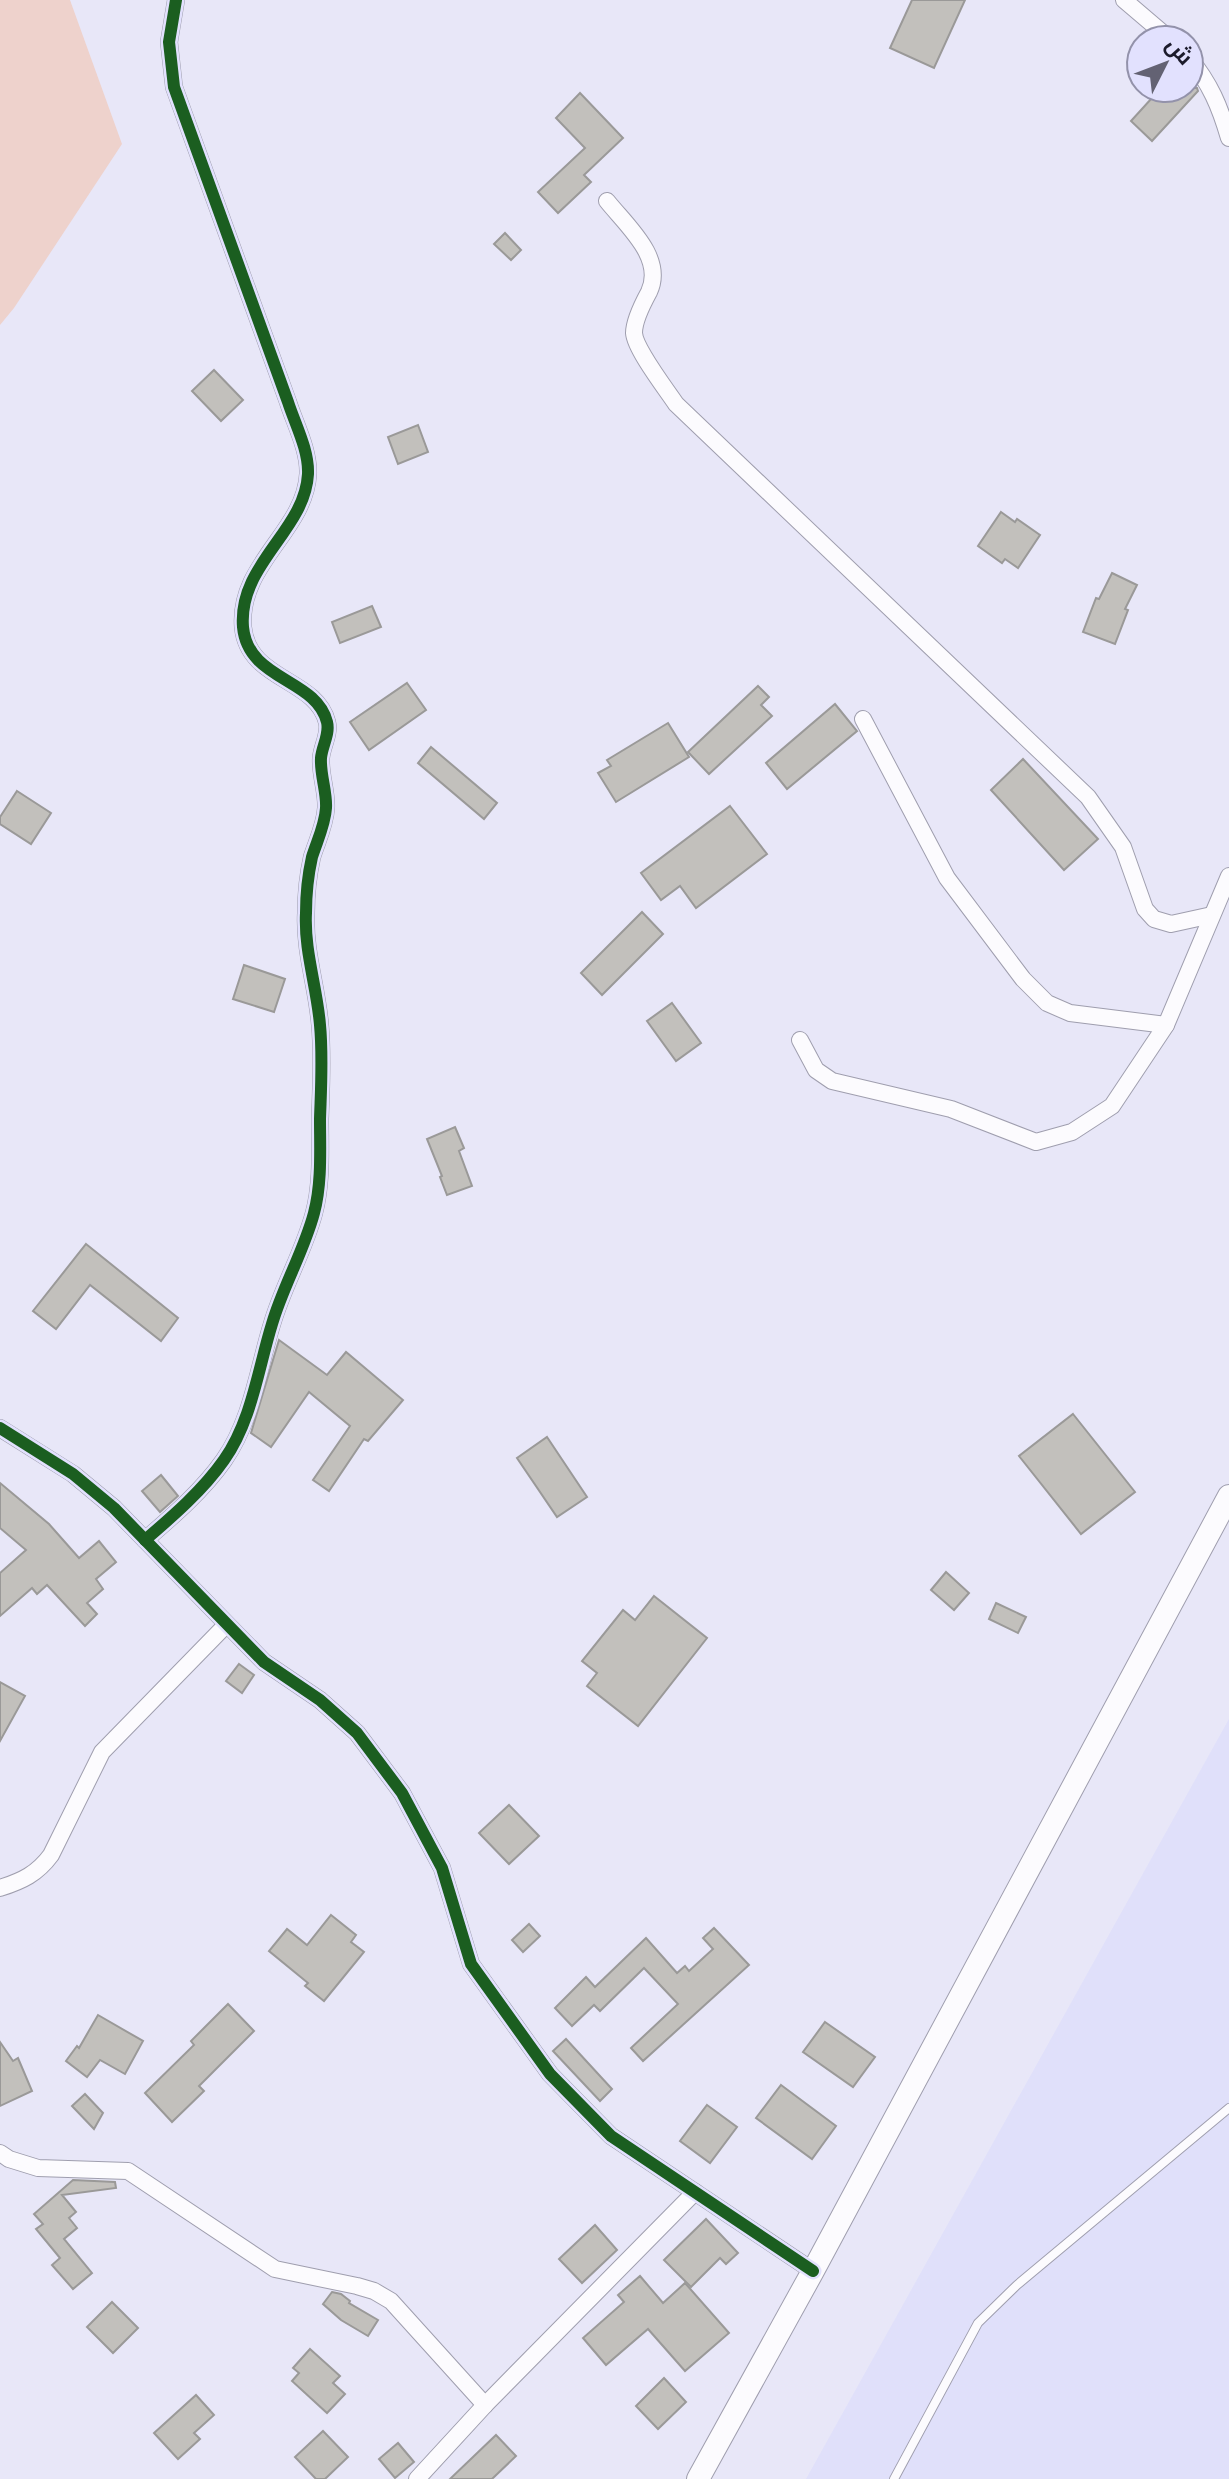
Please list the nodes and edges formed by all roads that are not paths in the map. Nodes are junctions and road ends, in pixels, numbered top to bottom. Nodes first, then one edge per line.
1 (176, 0) edge
2 (1124, 0) edge
3 (1152, 24) edge
4 (1205, 78) edge
5 (1229, 138) edge
6 (607, 201) dead end
7 (863, 719) dead end
8 (1229, 876) edge
9 (1212, 915) junction
10 (1166, 1025) junction
11 (800, 1040) dead end
12 (0, 1428) edge
13 (1229, 1496) edge
14 (145, 1540) junction
15 (226, 1625) junction
16 (0, 1888) edge
17 (1229, 2108) edge
18 (0, 2153) edge
19 (695, 2192) junction
20 (813, 2271) junction
21 (485, 2405) junction
22 (417, 2479) edge
23 (698, 2479) edge
24 (894, 2479) edge

1 - 14 street
2 - 3 street
4 - 5 street
6 - 9 street
7 - 10 street
8 - 9 street
9 - 10 street
10 - 11 street
12 - 14 street
13 - 20 main road
14 - 15 street
15 - 16 street
15 - 19 street
17 - 24 lane
18 - 21 street
19 - 20 street
19 - 21 street
20 - 23 main road
21 - 22 street

